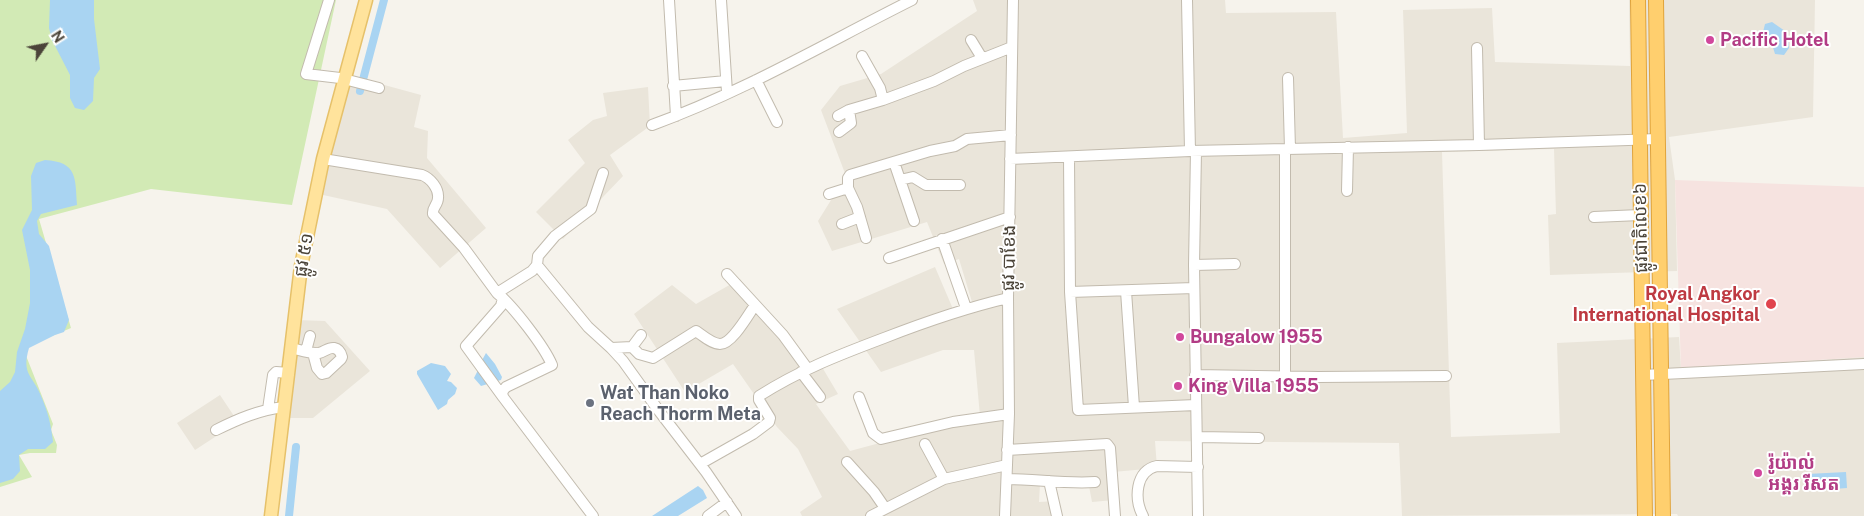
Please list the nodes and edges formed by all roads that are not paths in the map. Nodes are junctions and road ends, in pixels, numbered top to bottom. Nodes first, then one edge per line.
1 (329, 0) edge
2 (366, 0) edge
3 (669, 0) edge
4 (721, 0) edge
5 (912, 0) edge
6 (1013, 0) edge
7 (1187, 0) edge
8 (1638, 0) edge
9 (1656, 0) edge
10 (971, 40) dead end
11 (1012, 47) junction
12 (1477, 48) dead end
13 (862, 56) dead end
14 (982, 58) junction
15 (1288, 78) dead end
16 (342, 79) junction
17 (726, 80) junction
18 (756, 80) junction
19 (673, 86) junction
20 (379, 88) dead end
21 (727, 92) junction
22 (882, 100) junction
23 (849, 110) junction
24 (676, 116) junction
25 (838, 116) dead end
26 (777, 122) dead end
27 (652, 125) dead end
28 (840, 132) dead end
29 (1011, 135) junction
30 (1640, 139) junction
31 (1658, 139) junction
32 (1479, 145) junction
33 (1348, 147) junction
34 (1287, 149) junction
35 (1193, 151) junction
36 (1069, 157) junction
37 (323, 159) junction
38 (1010, 159) junction
39 (894, 162) junction
40 (603, 173) dead end
41 (900, 180) junction
42 (960, 185) dead end
43 (848, 188) junction
44 (1347, 191) dead end
45 (829, 194) dead end
46 (1640, 215) junction
47 (1010, 216) junction
48 (860, 217) junction
49 (1594, 217) dead end
50 (914, 221) dead end
51 (842, 224) dead end
52 (866, 238) dead end
53 (942, 239) junction
54 (889, 258) dead end
55 (1235, 264) dead end
56 (537, 265) junction
57 (1194, 265) junction
58 (727, 274) dead end
59 (1194, 288) junction
60 (1126, 291) junction
61 (1070, 292) junction
62 (500, 296) junction
63 (1008, 298) junction
64 (755, 305) junction
65 (966, 308) junction
66 (641, 335) dead end
67 (310, 336) dead end
68 (632, 347) junction
69 (291, 348) junction
70 (611, 348) junction
71 (1864, 364) edge
72 (804, 370) junction
73 (1195, 375) junction
74 (1643, 375) junction
75 (1661, 375) junction
76 (1285, 376) junction
77 (1446, 376) dead end
78 (502, 397) junction
79 (820, 397) dead end
80 (859, 397) dead end
81 (1196, 404) junction
82 (1134, 407) junction
83 (275, 408) junction
84 (1009, 414) junction
85 (216, 430) dead end
86 (1198, 437) junction
87 (1259, 438) dead end
88 (925, 444) dead end
89 (1007, 450) junction
90 (848, 462) dead end
91 (700, 464) junction
92 (1007, 466) junction
93 (1198, 467) junction
94 (944, 479) junction
95 (1007, 479) junction
96 (1049, 482) junction
97 (1095, 482) dead end
98 (727, 502) junction
99 (885, 508) junction
100 (271, 516) edge
101 (593, 516) edge
102 (708, 516) edge
103 (736, 516) edge
104 (872, 516) edge
105 (1005, 516) edge
106 (1056, 516) edge
107 (1115, 516) edge
108 (1143, 516) edge
109 (1198, 516) edge
110 (1645, 516) edge
111 (1663, 516) edge

1 - 16 street
2 - 16 main road, ផ្លូវ ៥១
3 - 19 street
4 - 17 street
5 - 18 street
6 - 11 street, ផ្លូវ បាខែង
7 - 35 street
8 - 30 highway, ផ្លូវជាតិលេខ៦
9 - 31 highway, ផ្លូវជាតិលេខ៦
10 - 14 street
11 - 14 street
11 - 29 street, ផ្លូវ បាខែង
12 - 32 street
13 - 22 street
14 - 22 street
15 - 34 street
16 - 20 street
16 - 37 main road, ផ្លូវ ៥១
17 - 19 street
17 - 21 street
18 - 21 street
18 - 26 street
19 - 24 street
21 - 24 street
22 - 23 street
23 - 25 street
23 - 28 street
24 - 27 street
29 - 38 street, ផ្លូវ បាខែង
29 - 39 street
30 - 31 street
30 - 32 street
30 - 46 highway, ផ្លូវជាតិលេខ៦
31 - 75 highway, ផ្លូវជាតិលេខ៦
32 - 33 street
33 - 34 street
33 - 44 street
34 - 35 street
34 - 76 street
35 - 36 street
35 - 57 street
36 - 38 street
36 - 61 street
37 - 62 street
37 - 69 main road, ផ្លូវ ៥១
38 - 47 street, ផ្លូវ បាខែង
39 - 41 street
39 - 43 street
40 - 56 street
41 - 42 street
41 - 50 street
43 - 45 street
43 - 48 street
46 - 49 street
46 - 74 highway, ផ្លូវជាតិលេខ៦
47 - 53 street
47 - 63 street, ផ្លូវ បាខែង
48 - 51 street
48 - 52 street
53 - 54 street
53 - 65 street
55 - 57 street
56 - 62 street
56 - 70 street
57 - 59 street
58 - 64 street
59 - 60 street
59 - 73 street
60 - 61 street
60 - 82 street
61 - 82 street
62 - 78 street
62 - 78 street
63 - 65 street
63 - 84 street, ផ្លូវ បាខែង
64 - 68 street
64 - 72 street
65 - 72 street
66 - 68 street
67 - 69 street
68 - 70 street
69 - 83 main road, ផ្លូវ ៥១
70 - 91 street
71 - 75 street
72 - 79 street
72 - 91 street
73 - 76 street
73 - 81 street
74 - 75 street
74 - 110 highway, ផ្លូវជាតិលេខ៦
75 - 111 highway, ផ្លូវជាតិលេខ៦
76 - 77 street
78 - 101 street
80 - 84 street
81 - 82 street
81 - 86 street
83 - 85 street
83 - 100 main road, ផ្លូវ ៥១
84 - 89 street, ផ្លូវ បាខែង
86 - 87 street
86 - 93 street
88 - 94 street
89 - 92 street, ផ្លូវ បាខែង
89 - 107 street
90 - 99 street
91 - 98 street
92 - 94 street
92 - 95 street, ផ្លូវ បាខែង
93 - 108 street
93 - 109 street
94 - 99 street
95 - 96 street
95 - 105 street, ផ្លូវ បាខែង
96 - 97 street
96 - 106 street
98 - 102 street
98 - 103 street
99 - 104 street

